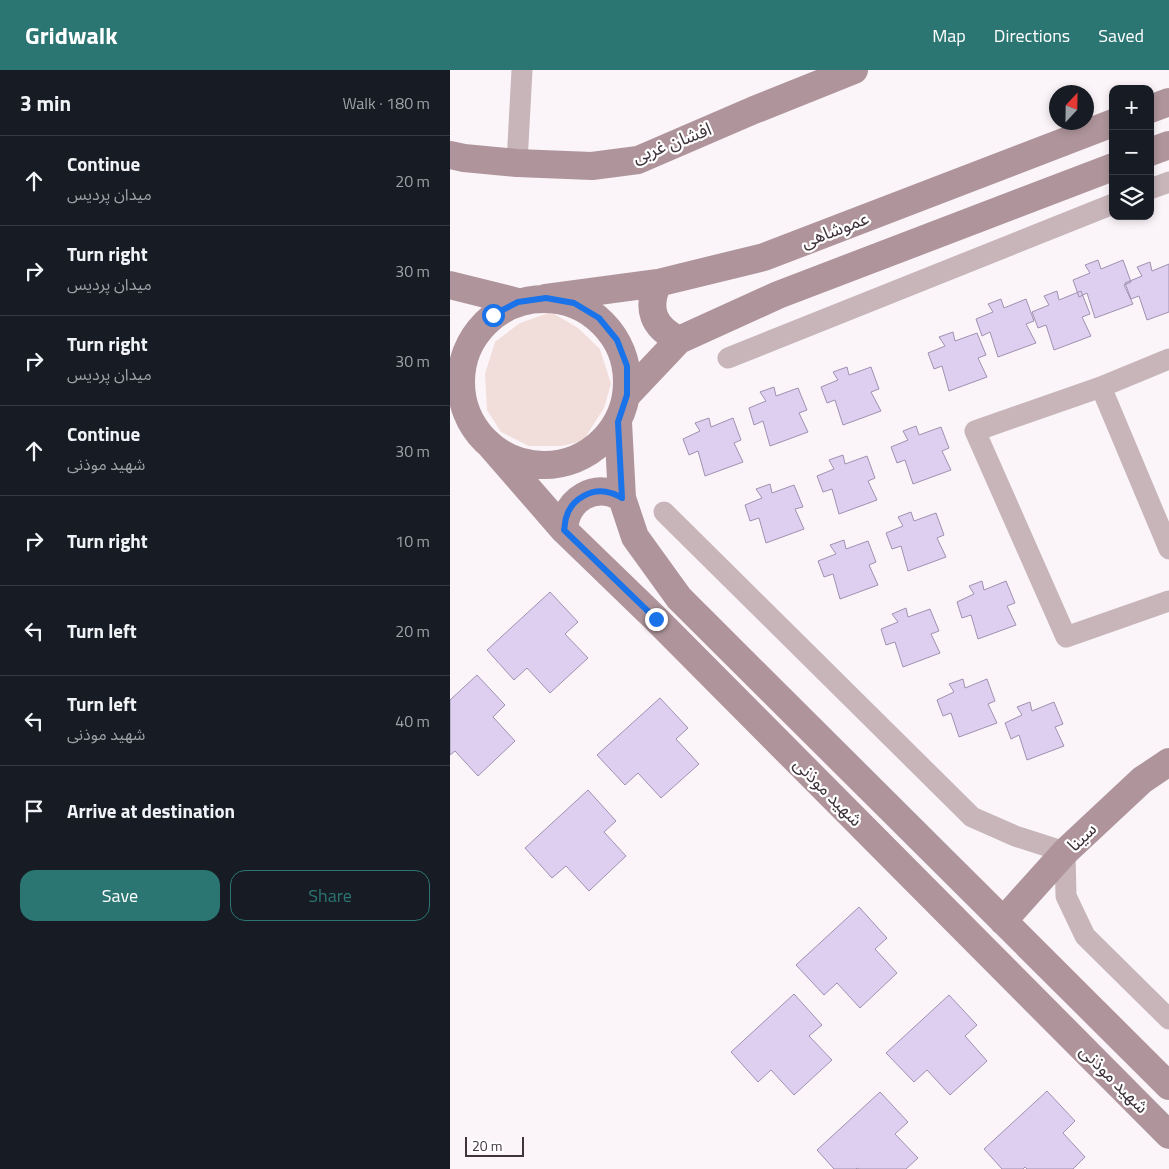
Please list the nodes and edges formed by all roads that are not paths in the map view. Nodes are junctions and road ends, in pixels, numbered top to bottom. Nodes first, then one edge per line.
1 (522, 70) edge
2 (854, 70) edge
3 (1169, 102) edge
4 (1154, 108) edge
5 (1109, 125) edge
6 (1169, 145) edge
7 (1154, 151) edge
8 (450, 155) edge
9 (517, 163) junction
10 (1109, 169) edge
11 (1169, 182) edge
12 (1154, 188) edge
13 (1109, 206) edge
14 (658, 283) junction
15 (450, 285) edge
16 (546, 298) junction
17 (518, 302) junction
18 (679, 340) junction
19 (728, 358) dead end
20 (1169, 359) edge
21 (1101, 387) junction
22 (627, 395) junction
23 (459, 409) edge
24 (618, 422) junction
25 (490, 446) junction
26 (622, 498) junction
27 (664, 512) dead end
28 (564, 530) junction
29 (1169, 549) edge
30 (1169, 601) edge
31 (1169, 762) edge
32 (1065, 852) junction
33 (1003, 921) junction
34 (1169, 1019) edge
35 (1169, 1086) edge
36 (1169, 1135) edge

1 - 9 street
2 - 9 main road, افشان غربی
3 - 4 main road
5 - 14 main road, عموشاهی
6 - 7 main road
8 - 9 main road, افشان غربی
10 - 18 main road
11 - 12 street
13 - 19 street
14 - 16 main road, عموشاهی
14 - 18 main road
15 - 17 main road
16 - 17 main road
16 - 22 main road
17 - 23 main road
18 - 22 main road
20 - 21 street
21 - 29 street
21 - 30 street
22 - 24 main road
23 - 25 main road
24 - 25 main road
24 - 26 main road, شهید موذنی
25 - 28 main road, شهید موذنی
26 - 28 main road
26 - 33 main road, شهید موذنی
27 - 32 street
28 - 36 main road, شهید موذنی
31 - 32 main road, سینا
32 - 33 main road, سینا
32 - 34 street
33 - 35 main road, شهید موذنی

